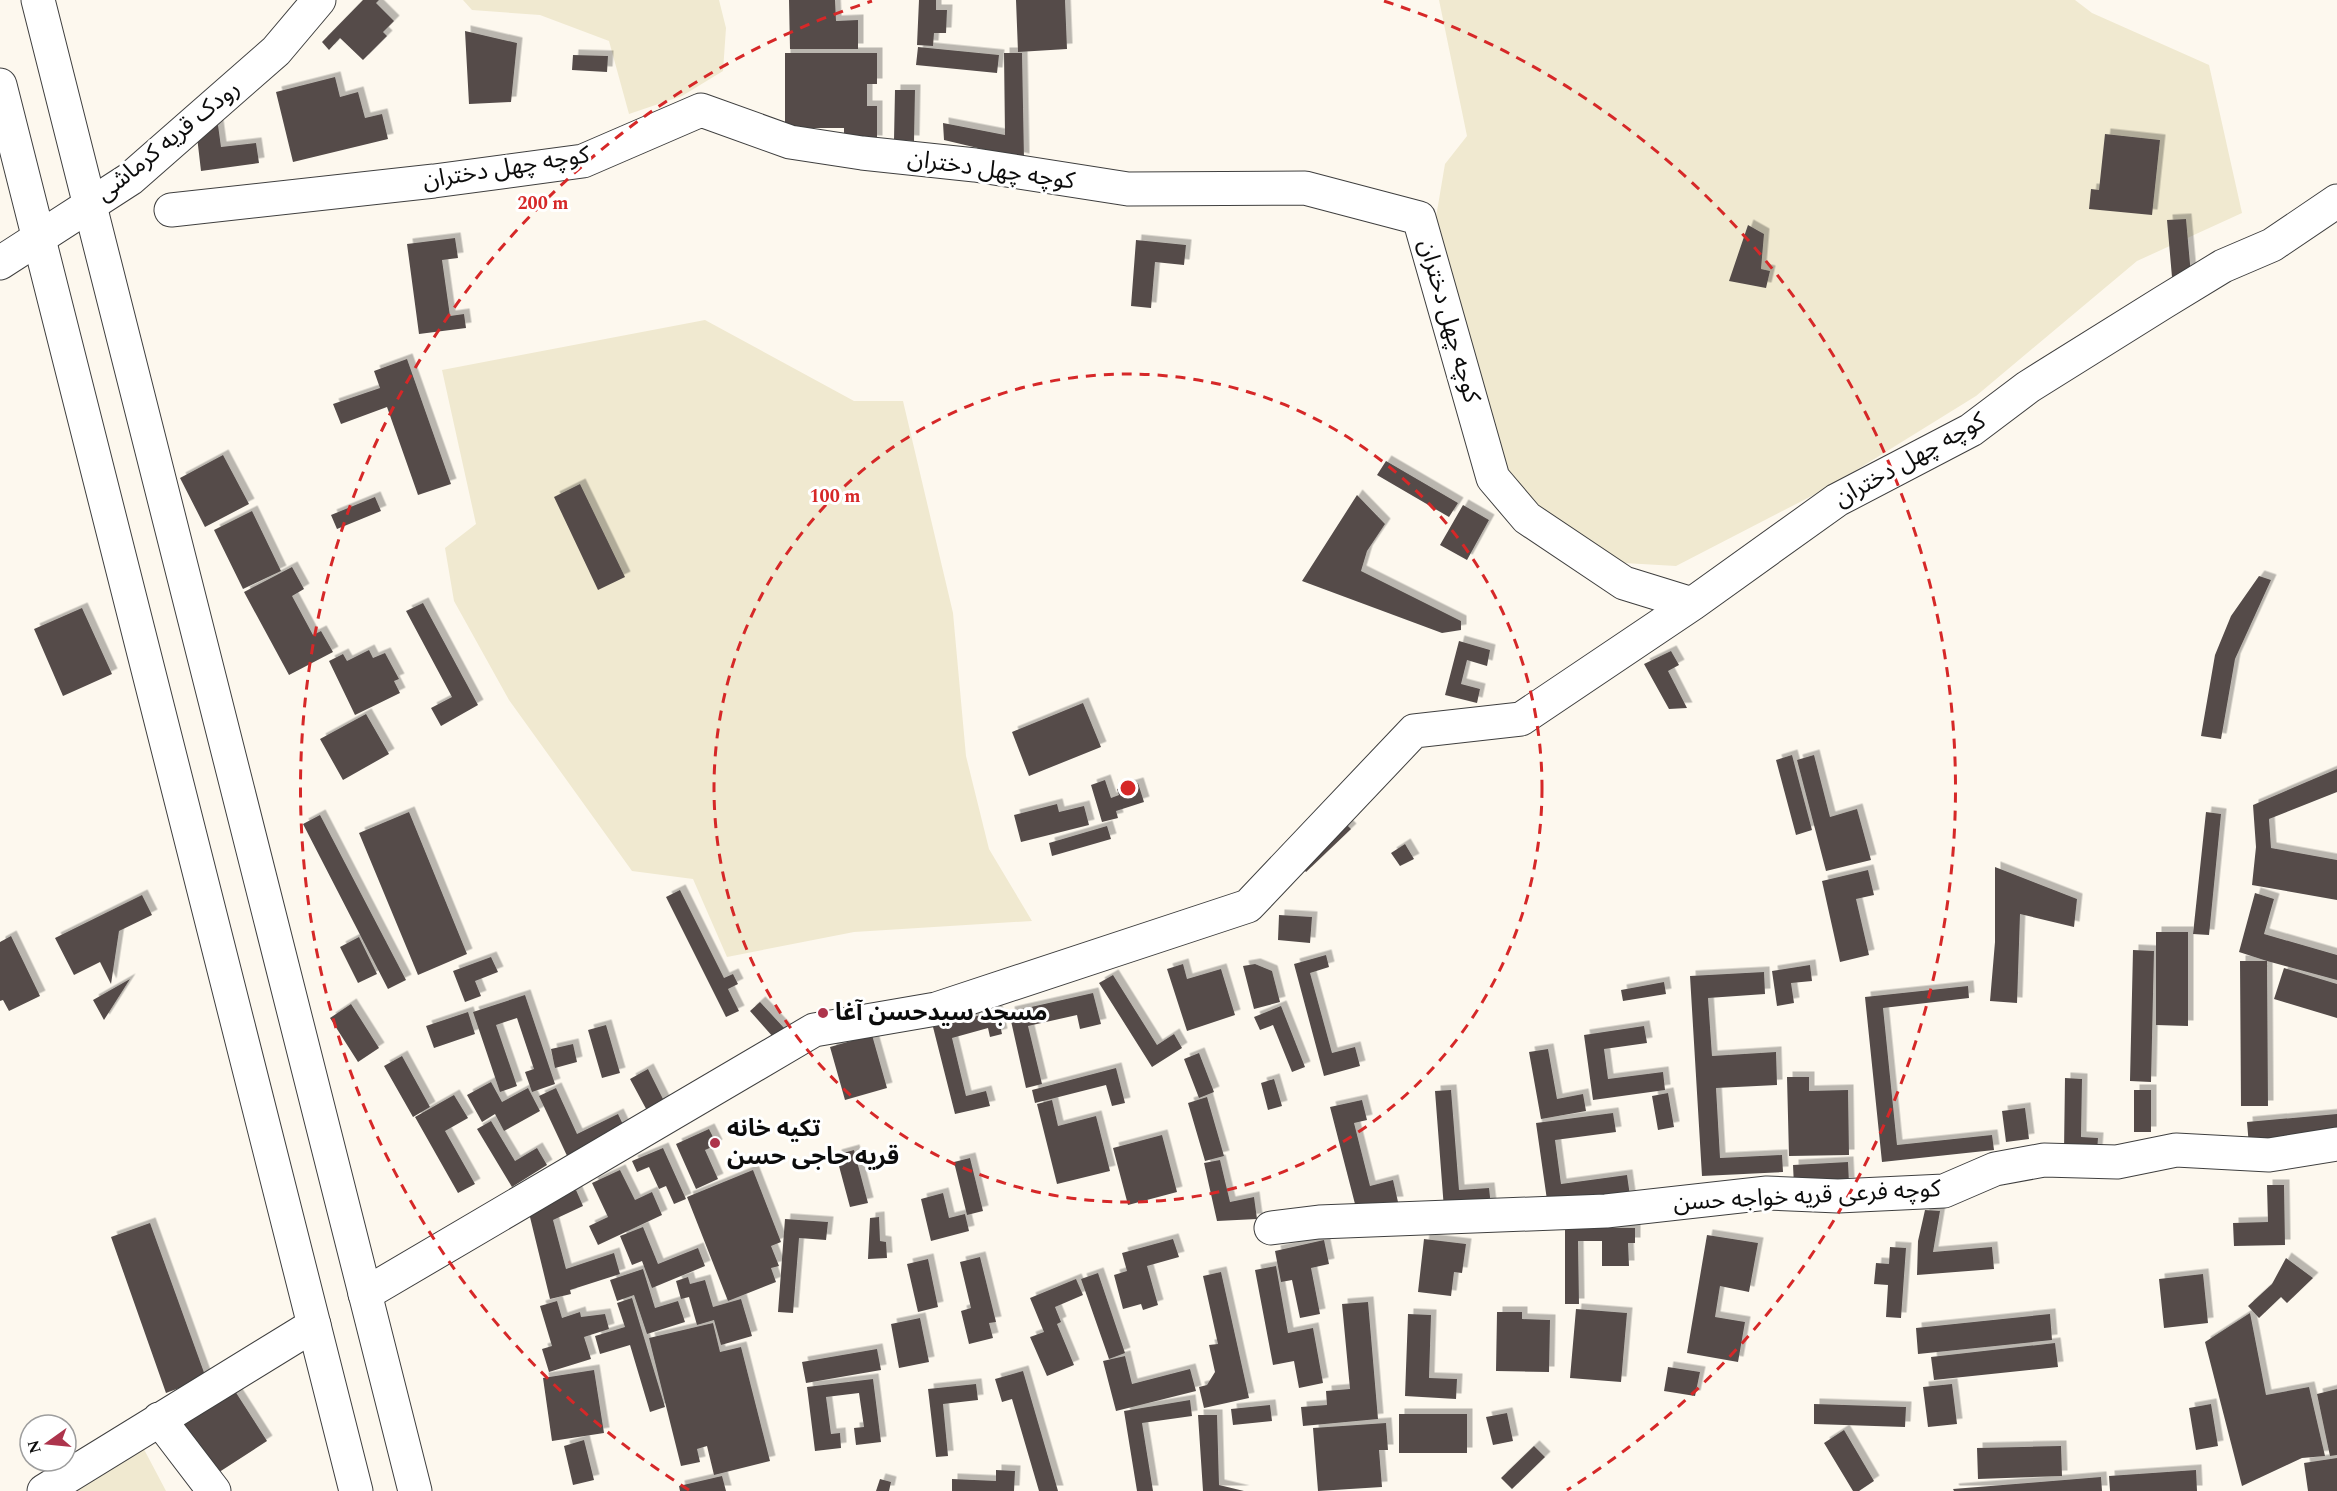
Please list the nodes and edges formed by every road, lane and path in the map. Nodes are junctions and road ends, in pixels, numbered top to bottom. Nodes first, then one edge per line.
1 (38, 0) edge
2 (319, 0) edge
3 (0, 85) edge
4 (2337, 202) edge
5 (90, 205) junction
6 (171, 210) dead end
7 (39, 238) junction
8 (0, 263) edge
9 (1692, 604) junction
10 (2337, 1144) edge
11 (1271, 1228) dead end
12 (365, 1294) junction
13 (314, 1325) junction
14 (159, 1419) junction
15 (44, 1491) edge
16 (214, 1491) edge
17 (356, 1491) edge
18 (415, 1491) edge

1 - 5 street
2 - 5 street, رودک قریه کرماشی
3 - 7 street
4 - 9 street, کوچه چهل دختران
5 - 7 street, رودک قریه کرماشی
5 - 12 street
6 - 9 street, کوچه چهل دختران
7 - 8 street, رودک قریه کرماشی
7 - 13 street
9 - 12 street
10 - 11 street, کوچه فرعی قریه خواجه حسن
12 - 18 street
13 - 14 street
13 - 17 street
14 - 15 street
14 - 16 street

